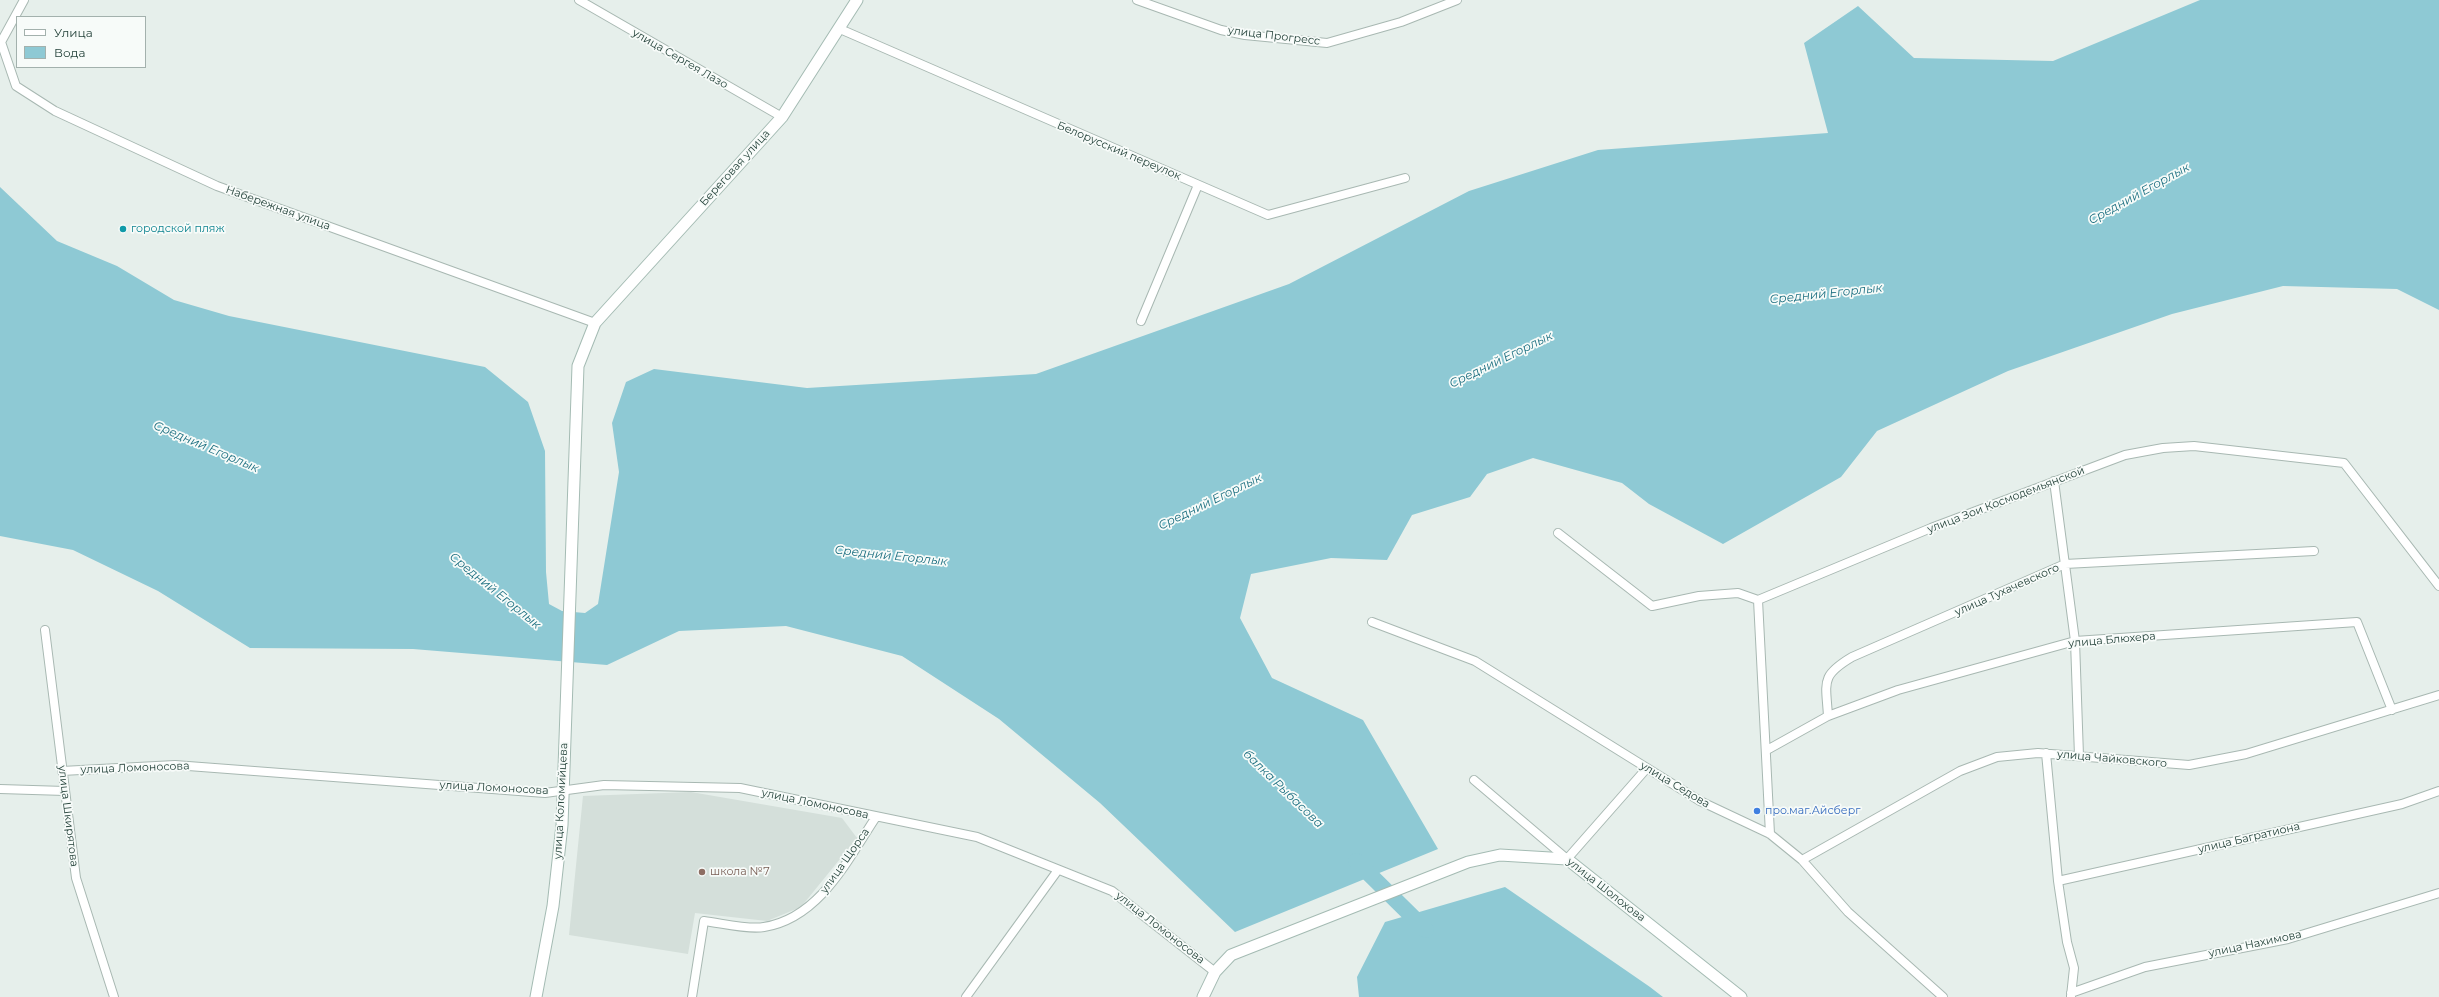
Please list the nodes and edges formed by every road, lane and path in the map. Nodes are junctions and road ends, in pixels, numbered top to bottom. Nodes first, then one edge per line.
1 (24, 0) edge
2 (578, 0) edge
3 (857, 0) edge
4 (1137, 0) edge
5 (1457, 0) edge
6 (840, 29) junction
7 (782, 117) junction
8 (1405, 178) dead end
9 (1198, 185) junction
10 (1141, 321) dead end
11 (595, 323) junction
12 (2054, 481) junction
13 (1558, 532) dead end
14 (2314, 551) dead end
15 (2065, 564) junction
16 (2439, 586) edge
17 (1758, 600) junction
18 (1372, 622) dead end
19 (45, 630) dead end
20 (2075, 641) junction
21 (2439, 695) edge
22 (2392, 710) junction
23 (1828, 716) junction
24 (1767, 750) junction
25 (2046, 753) junction
26 (2079, 756) junction
27 (1647, 768) junction
28 (62, 771) junction
29 (1474, 780) dead end
30 (0, 789) edge
31 (65, 791) junction
32 (563, 791) junction
33 (2439, 791) edge
34 (876, 817) junction
35 (1770, 834) junction
36 (1567, 859) junction
37 (1802, 860) junction
38 (1058, 870) junction
39 (2058, 881) junction
40 (2439, 893) edge
41 (1215, 972) junction
42 (2071, 995) edge
43 (114, 997) edge
44 (536, 997) edge
45 (692, 997) edge
46 (966, 997) edge
47 (1203, 997) edge
48 (1741, 997) edge
49 (1943, 997) edge

1 - 11 street, Набережная улица
2 - 7 street, улица Сергея Лазо
3 - 6 main road, Береговая улица
4 - 5 street, улица Прогресс
6 - 7 main road, Береговая улица
6 - 9 street, Белорусский переулок
7 - 11 main road, Береговая улица
8 - 9 street, Белорусский переулок
9 - 10 street
11 - 32 main road, улица Коломийцева
12 - 15 street
12 - 16 street, улица Зои Космодемьянской
12 - 17 street, улица Зои Космодемьянской
13 - 17 street
14 - 15 street, улица Тухачевского
15 - 20 street
15 - 23 street, улица Тухачевского
17 - 24 street
18 - 27 street, улица Седова
19 - 28 street, улица Шкирятова
20 - 22 street, улица Блюхера
20 - 23 street, улица Блюхера
20 - 26 street
21 - 22 street, улица Чайковского
22 - 26 street, улица Чайковского
23 - 24 street, улица Блюхера
24 - 35 street
25 - 26 street, улица Чайковского
25 - 37 street, улица Чайковского
25 - 39 street
27 - 35 street, улица Седова
27 - 36 street
28 - 31 street, улица Шкирятова
28 - 32 street, улица Ломоносова
29 - 36 street, улица Шолохова
30 - 31 street
31 - 43 street, улица Шкирятова
32 - 34 street, улица Ломоносова
32 - 44 main road, улица Коломийцева
33 - 39 street, улица Багратиона
34 - 38 street, улица Ломоносова
34 - 45 street, улица Щорса
35 - 37 street, улица Седова
36 - 41 main road
36 - 48 main road, улица Шолохова
37 - 49 street, улица Седова
38 - 41 street, улица Ломоносова
38 - 46 street
39 - 42 street
40 - 42 street, улица Нахимова
41 - 47 main road

